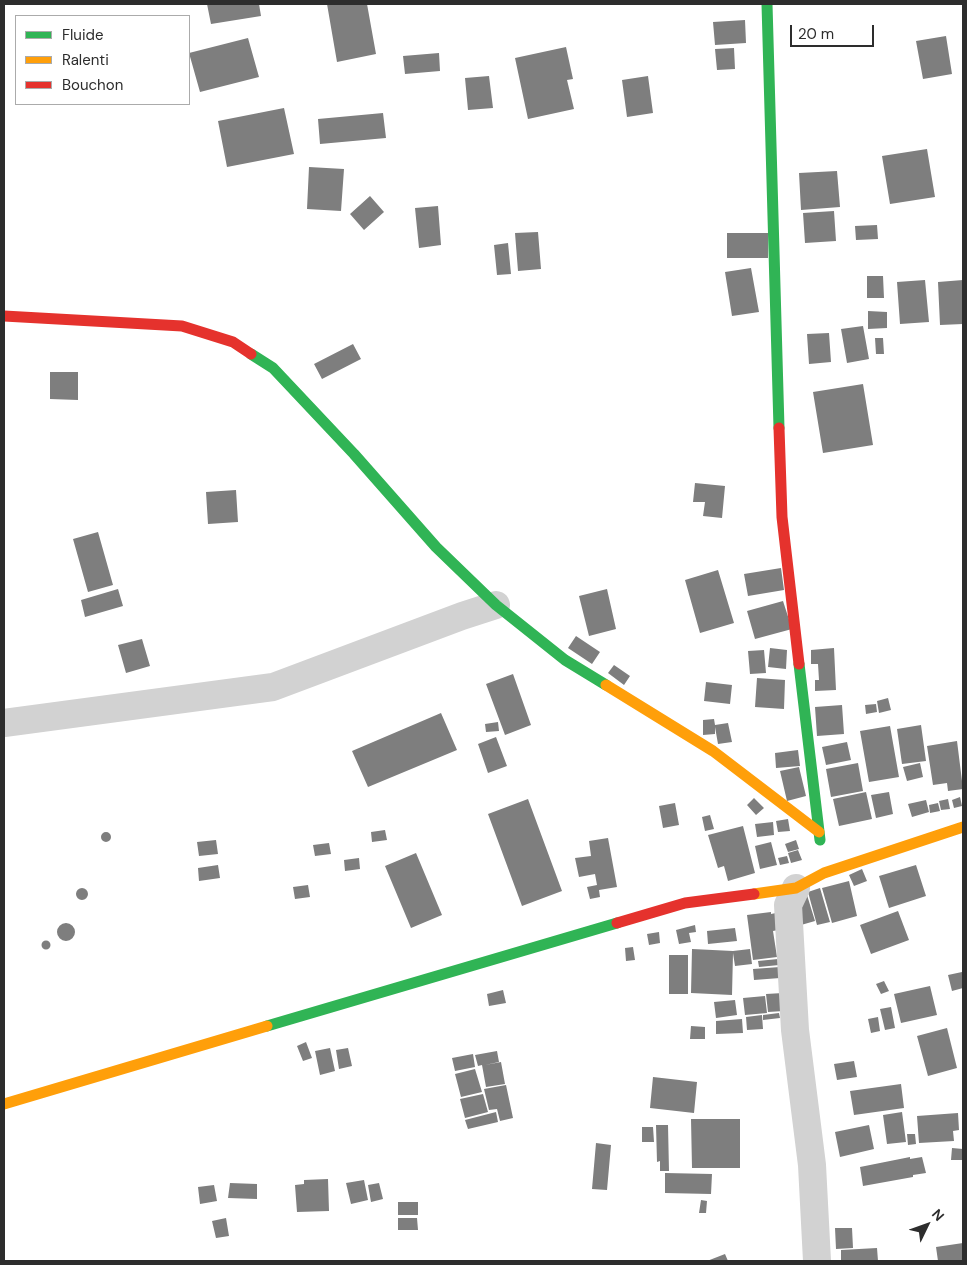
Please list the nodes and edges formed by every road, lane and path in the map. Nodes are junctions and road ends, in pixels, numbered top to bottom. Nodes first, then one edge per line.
1 (768, 4) edge
2 (4, 316) edge
3 (496, 605) junction
4 (4, 724) edge
5 (963, 827) edge
6 (819, 832) junction
7 (821, 849) dead end
8 (796, 888) junction
9 (4, 1104) edge
10 (817, 1261) edge

1 - 6 street
2 - 3 street
3 - 4 street
3 - 6 street
5 - 8 street
6 - 7 street
8 - 9 street
8 - 10 street

